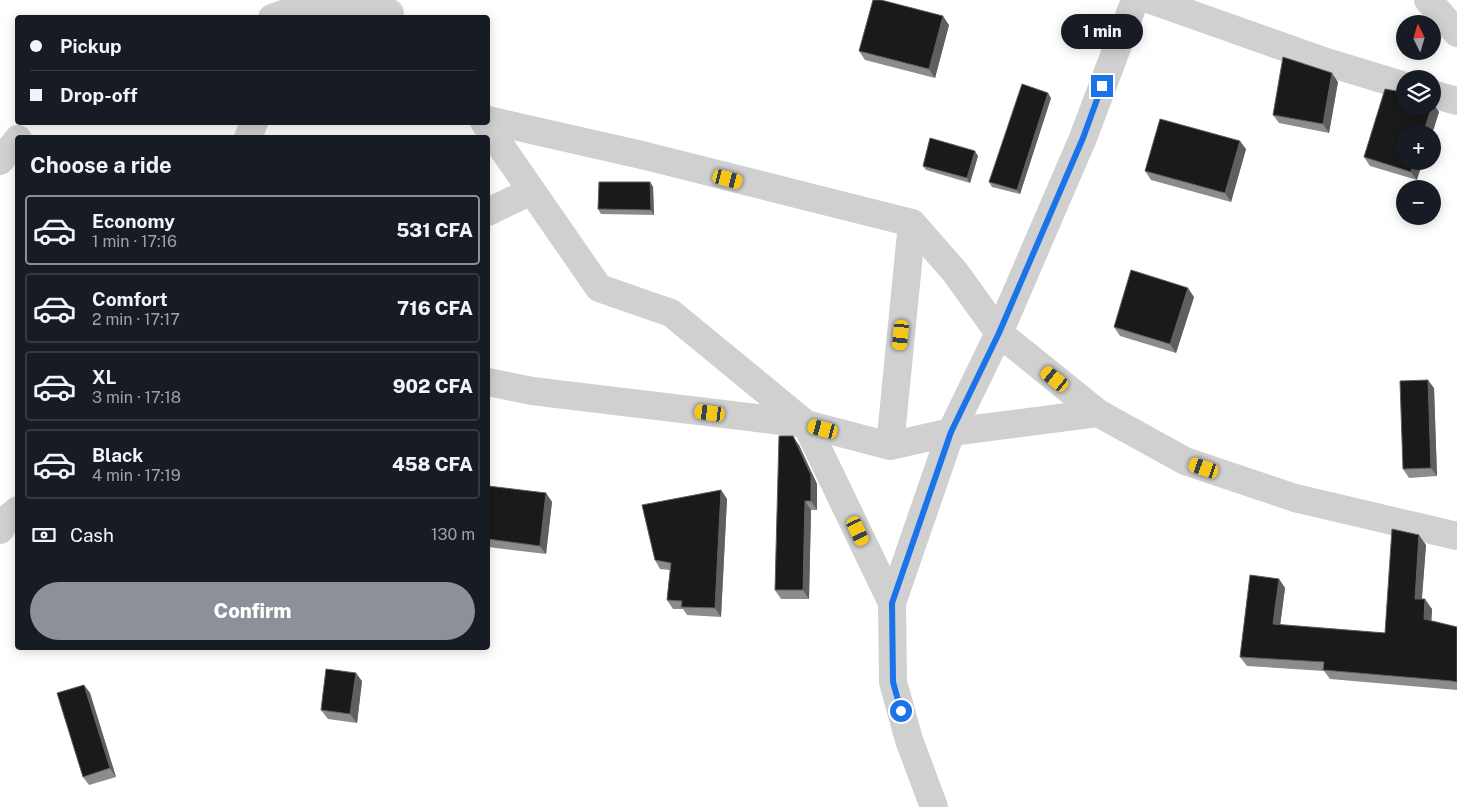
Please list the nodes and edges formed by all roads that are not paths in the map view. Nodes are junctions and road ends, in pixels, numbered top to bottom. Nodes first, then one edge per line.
1 (1135, 0) edge
2 (1151, 0) edge
3 (1428, 0) edge
4 (391, 10) edge
5 (280, 15) edge
6 (1457, 33) edge
7 (1396, 83) edge
8 (1441, 97) edge
9 (1457, 101) edge
10 (490, 120) edge
11 (486, 125) edge
12 (15, 142) edge
13 (0, 161) edge
14 (531, 191) junction
15 (490, 211) edge
16 (912, 223) junction
17 (999, 333) junction
18 (490, 382) edge
19 (1098, 413) junction
20 (806, 424) junction
21 (951, 432) junction
22 (890, 446) junction
23 (1457, 536) edge
24 (892, 603) junction
25 (934, 807) edge

1 - 17 street
2 - 7 street
3 - 6 street
4 - 5 street
8 - 9 street
10 - 16 street
11 - 14 street
12 - 13 street
14 - 15 street
14 - 20 street
16 - 17 street
16 - 22 street
17 - 19 street
17 - 21 street
18 - 20 street
19 - 21 street
19 - 23 street
20 - 22 street
20 - 24 street
21 - 22 street
21 - 24 street
24 - 25 street

